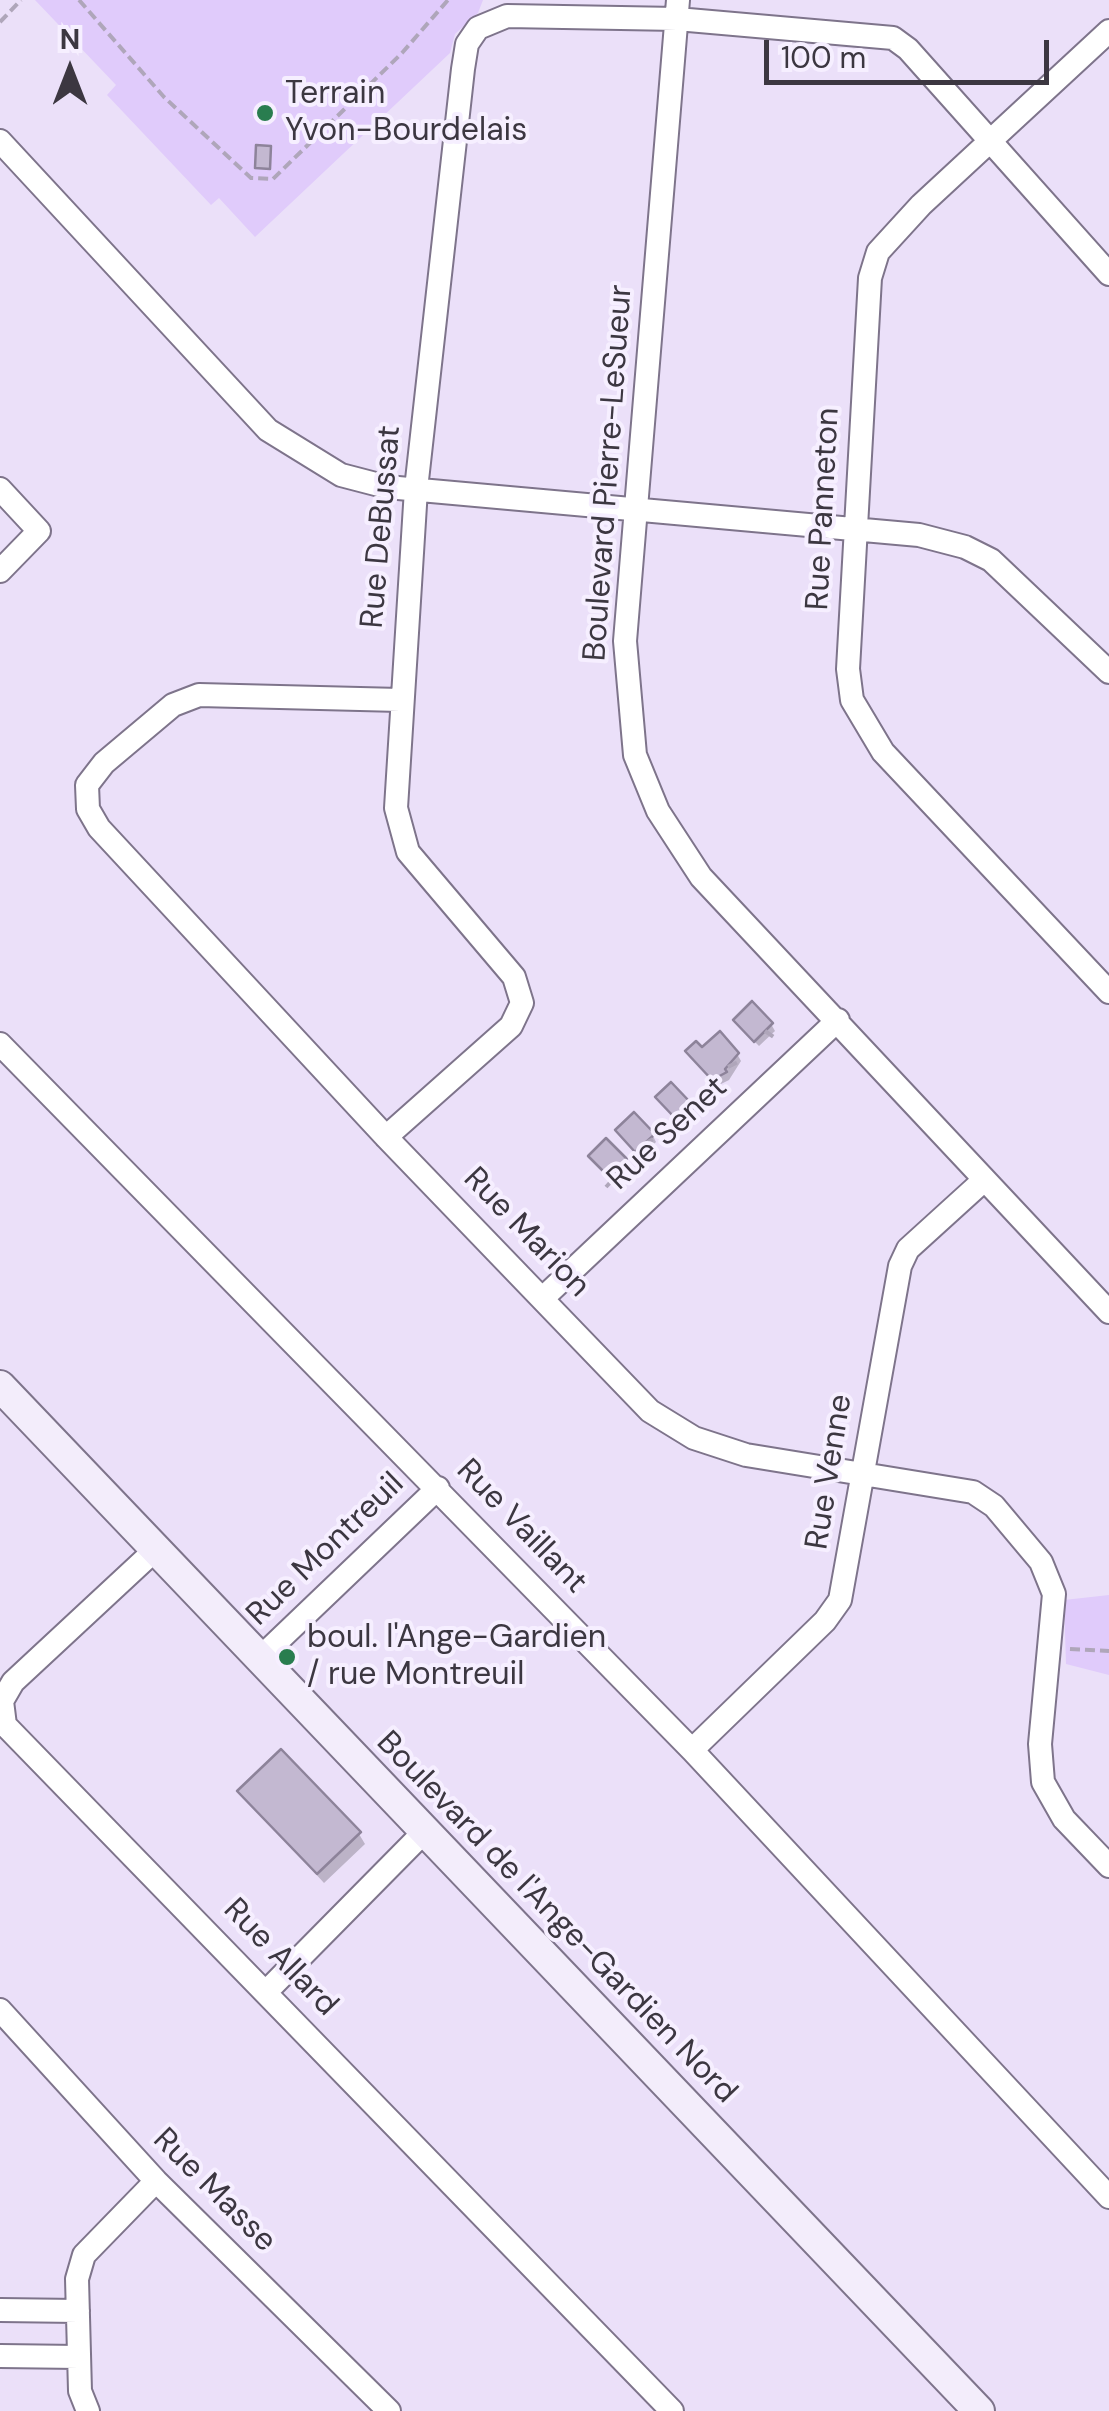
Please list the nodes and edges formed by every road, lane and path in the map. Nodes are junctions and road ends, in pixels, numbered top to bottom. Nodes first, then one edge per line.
1 (21, 0) edge
2 (79, 0) edge
3 (448, 0) edge
4 (678, 10) edge
5 (0, 22) edge
6 (1109, 31) edge
7 (0, 141) edge
8 (992, 142) junction
9 (1109, 274) edge
10 (0, 488) edge
11 (416, 488) junction
12 (636, 510) junction
13 (856, 526) junction
14 (0, 572) edge
15 (1105, 661) edge
16 (400, 700) junction
17 (1109, 992) edge
18 (838, 1020) junction
19 (765, 1031) dead end
20 (775, 1038) dead end
21 (0, 1044) edge
22 (740, 1061) dead end
23 (728, 1066) dead end
24 (699, 1102) dead end
25 (685, 1106) dead end
26 (663, 1134) dead end
27 (386, 1137) junction
28 (644, 1144) dead end
29 (618, 1168) dead end
30 (984, 1180) junction
31 (606, 1186) dead end
32 (544, 1298) junction
33 (1109, 1312) edge
34 (0, 1386) edge
35 (860, 1473) junction
36 (438, 1488) junction
37 (154, 1551) junction
38 (1050, 1648) junction
39 (1109, 1651) edge
40 (259, 1659) junction
41 (692, 1750) junction
42 (424, 1832) junction
43 (1109, 1866) edge
44 (267, 1991) junction
45 (0, 2010) edge
46 (156, 2181) junction
47 (1109, 2197) edge
48 (0, 2310) edge
49 (78, 2310) junction
50 (0, 2356) edge
51 (80, 2357) junction
52 (88, 2411) edge
53 (389, 2411) edge
54 (672, 2411) edge
55 (979, 2411) edge

1 - 5 path
2 - 3 path
4 - 8 street, Rue DeBussat
4 - 11 street, Rue DeBussat
4 - 12 street, Boulevard Pierre-LeSueur
6 - 8 street, Rue Panneton
7 - 11 street
8 - 9 street, Rue DeBussat
8 - 13 street, Rue Panneton
10 - 14 street
11 - 12 street
11 - 16 street, Rue DeBussat
12 - 13 street
12 - 18 street, Boulevard Pierre-LeSueur
13 - 15 street
13 - 17 street, Rue Panneton
16 - 27 street, Rue DeBussat
16 - 27 street, Rue Marion
18 - 30 street, Boulevard Pierre-LeSueur
18 - 32 street, Rue Senet
19 - 20 path
21 - 36 street, Rue Vaillant
22 - 23 path
24 - 25 path
26 - 28 path
27 - 32 street, Rue Marion
29 - 31 path
30 - 33 street, Boulevard Pierre-LeSueur
30 - 35 street, Rue Venne
32 - 35 street, Rue Marion
34 - 37 main road, Boulevard de l'Ange-Gardien Nord
35 - 38 street, Rue Marion
35 - 41 street, Rue Venne
36 - 40 street, Rue Montreuil
36 - 41 street, Rue Vaillant
37 - 40 main road, Boulevard de l'Ange-Gardien Nord
37 - 44 street, Rue Allard
38 - 39 path
38 - 43 street, Rue Marion
40 - 42 main road, Boulevard de l'Ange-Gardien Nord
41 - 47 street, Rue Vaillant
42 - 44 street
42 - 55 main road, Boulevard de l'Ange-Gardien Nord
44 - 54 street, Rue Allard
45 - 46 street, Rue Masse
46 - 49 street
46 - 53 street, Rue Masse
48 - 49 street
49 - 51 street
50 - 51 street
51 - 52 street

